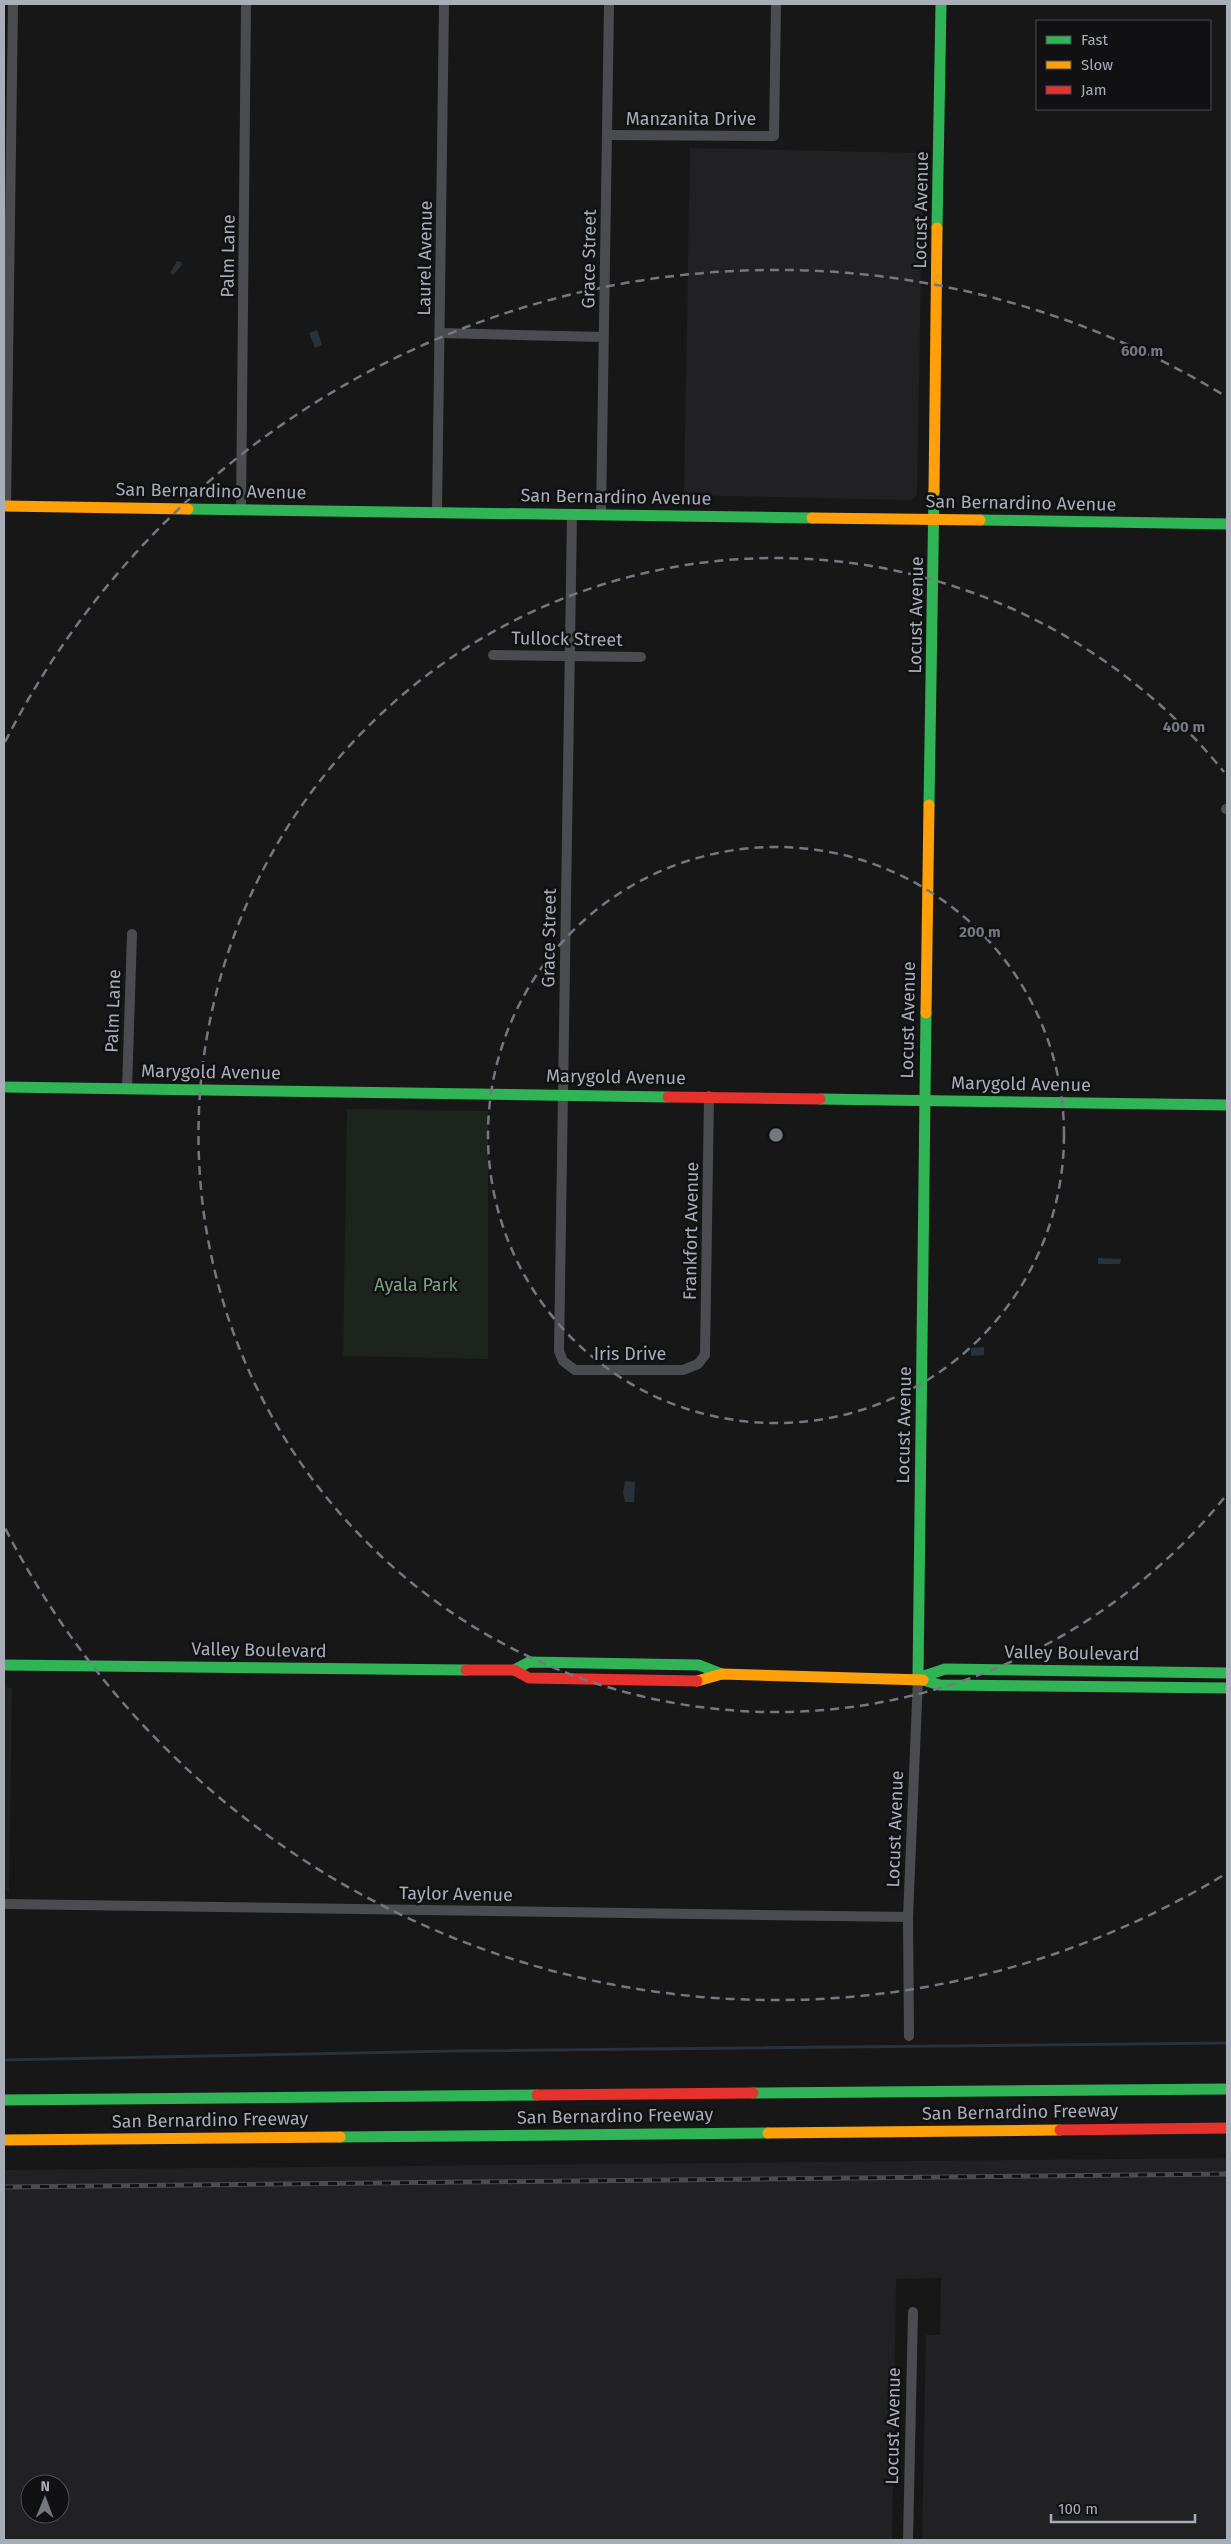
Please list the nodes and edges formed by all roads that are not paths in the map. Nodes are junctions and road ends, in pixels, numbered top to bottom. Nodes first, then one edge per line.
1 (13, 4) edge
2 (246, 4) edge
3 (444, 4) edge
4 (609, 4) edge
5 (776, 4) edge
6 (942, 4) edge
7 (608, 135) junction
8 (440, 333) junction
9 (603, 337) junction
10 (5, 506) edge
11 (241, 509) junction
12 (437, 512) junction
13 (572, 514) junction
14 (601, 515) junction
15 (935, 520) junction
16 (1227, 524) edge
17 (569, 654) junction
18 (493, 655) dead end
19 (641, 657) dead end
20 (132, 934) dead end
21 (4, 1087) edge
22 (127, 1089) junction
23 (563, 1094) junction
24 (709, 1096) junction
25 (925, 1100) junction
26 (1227, 1105) edge
27 (563, 1361) joint
28 (698, 1364) joint
29 (4, 1665) edge
30 (514, 1670) junction
31 (1227, 1672) edge
32 (722, 1674) junction
33 (918, 1678) junction
34 (1227, 1688) edge
35 (4, 1904) edge
36 (908, 1917) junction
37 (909, 2036) dead end
38 (1227, 2089) edge
39 (4, 2100) edge
40 (1227, 2128) edge
41 (4, 2140) edge
42 (913, 2312) dead end
43 (908, 2540) edge

1 - 10 street
2 - 11 street, Palm Lane
3 - 8 street, Laurel Avenue
4 - 7 street, Grace Street
5 - 7 street, Manzanita Drive
6 - 15 main road, Locust Avenue
7 - 9 street, Grace Street
8 - 9 street
8 - 12 street, Laurel Avenue
9 - 14 street, Grace Street
10 - 11 main road, San Bernardino Avenue
11 - 12 main road, San Bernardino Avenue
12 - 13 main road, San Bernardino Avenue
13 - 14 main road, San Bernardino Avenue
13 - 17 street, Grace Street
14 - 15 main road, San Bernardino Avenue
15 - 16 main road, San Bernardino Avenue
15 - 25 main road, Locust Avenue
17 - 18 street, Tullock Street
17 - 19 street, Tullock Street
17 - 23 street, Grace Street
20 - 22 street, Palm Lane
21 - 22 main road, Marygold Avenue
22 - 23 main road, Marygold Avenue
23 - 24 main road, Marygold Avenue
23 - 27 street, Grace Street
24 - 25 main road, Marygold Avenue
24 - 28 street, Frankfort Avenue
25 - 26 main road, Marygold Avenue
25 - 33 main road, Locust Avenue
27 - 28 street, Iris Drive
29 - 30 main road, Valley Boulevard
30 - 32 main road, Valley Boulevard
30 - 32 main road, Valley Boulevard
31 - 33 main road, Valley Boulevard
32 - 33 main road, Valley Boulevard
33 - 34 main road, Valley Boulevard
33 - 36 street, Locust Avenue
35 - 36 street, Taylor Avenue
36 - 37 street, Locust Avenue
38 - 39 main road, San Bernardino Freeway
40 - 41 main road, San Bernardino Freeway
42 - 43 street, Locust Avenue

